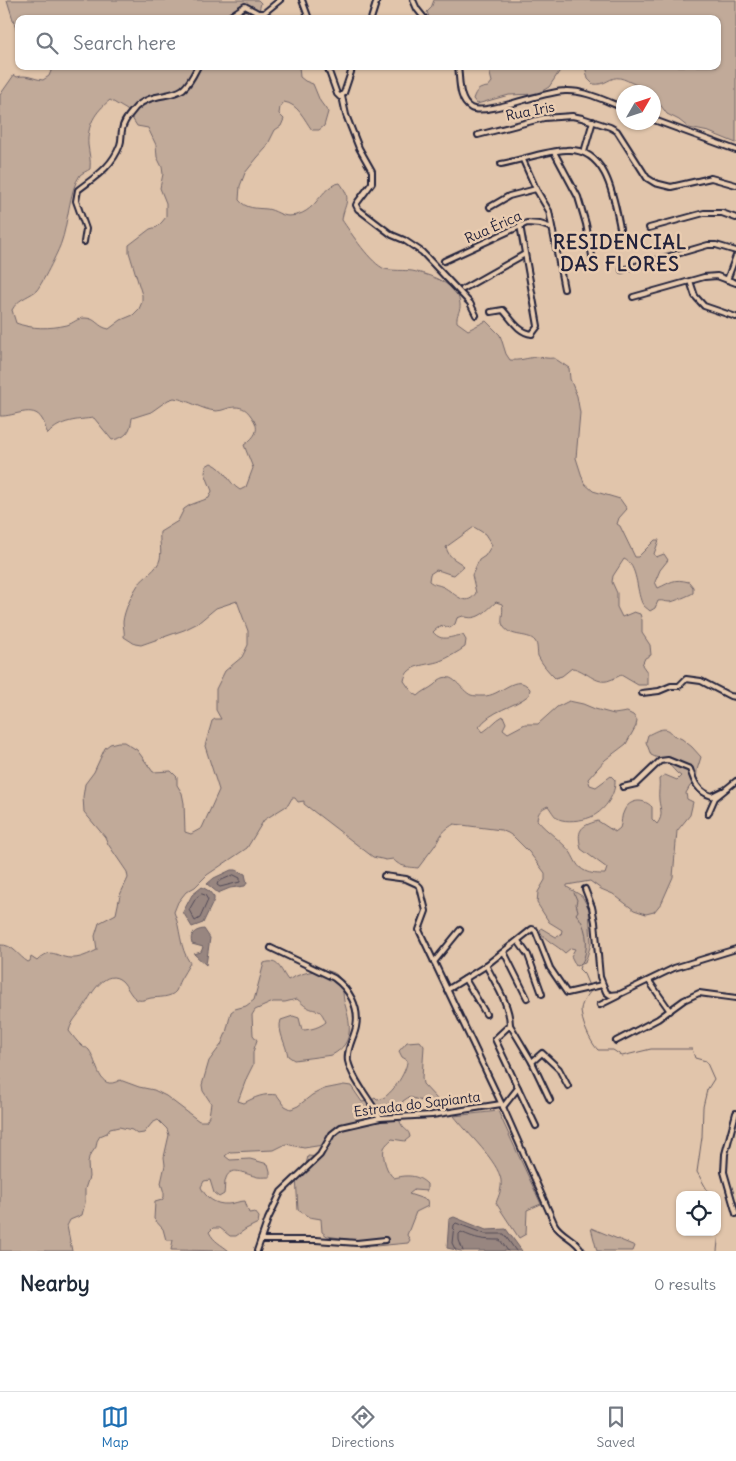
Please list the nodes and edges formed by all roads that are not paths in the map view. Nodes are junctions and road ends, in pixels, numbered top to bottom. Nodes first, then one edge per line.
1 (280, 0) edge
2 (302, 0) edge
3 (377, 0) edge
4 (413, 0) edge
5 (232, 15) edge
6 (308, 15) edge
7 (372, 15) edge
8 (422, 15) edge
9 (196, 70) edge
10 (328, 70) edge
11 (352, 70) edge
12 (459, 70) edge
13 (342, 96) junction
14 (616, 105) edge
15 (593, 121) junction
16 (661, 123) edge
17 (478, 135) dead end
18 (736, 150) edge
19 (554, 152) junction
20 (584, 152) junction
21 (523, 160) junction
22 (501, 164) dead end
23 (736, 185) edge
24 (536, 189) junction
25 (490, 208) dead end
26 (736, 218) edge
27 (520, 225) junction
28 (552, 228) junction
29 (620, 228) dead end
30 (649, 228) dead end
31 (84, 242) dead end
32 (736, 252) edge
33 (525, 254) junction
34 (736, 256) edge
35 (444, 261) dead end
36 (593, 261) dead end
37 (622, 270) dead end
38 (727, 280) junction
39 (690, 281) junction
40 (736, 283) edge
41 (463, 288) dead end
42 (564, 289) dead end
43 (633, 297) dead end
44 (491, 312) dead end
45 (476, 315) dead end
46 (736, 317) edge
47 (642, 692) dead end
48 (736, 697) edge
49 (736, 781) edge
50 (622, 787) dead end
51 (722, 791) junction
52 (708, 814) dead end
53 (384, 876) dead end
54 (585, 889) dead end
55 (460, 930) dead end
56 (518, 940) junction
57 (271, 948) dead end
58 (736, 949) edge
59 (504, 952) junction
60 (434, 962) junction
61 (486, 964) junction
62 (465, 979) junction
63 (648, 980) junction
64 (602, 985) junction
65 (447, 990) junction
66 (624, 992) junction
67 (542, 994) dead end
68 (527, 998) dead end
69 (735, 999) edge
70 (736, 1004) edge
71 (600, 1006) dead end
72 (670, 1011) junction
73 (486, 1014) dead end
74 (510, 1025) junction
75 (616, 1041) dead end
76 (532, 1062) junction
77 (568, 1086) dead end
78 (518, 1088) junction
79 (550, 1100) dead end
80 (502, 1106) junction
81 (736, 1113) edge
82 (380, 1118) junction
83 (536, 1126) dead end
84 (736, 1214) edge
85 (261, 1240) junction
86 (385, 1240) dead end
87 (257, 1251) edge
88 (582, 1251) edge

1 - 5 street
2 - 6 street
3 - 7 street
4 - 8 street
9 - 31 street
10 - 13 street
11 - 13 street
12 - 14 street
13 - 45 street
15 - 17 street, Rua Iris
15 - 20 street
15 - 23 street, Rua Iris
16 - 18 street
19 - 20 street
19 - 21 street
19 - 36 street
20 - 29 street
21 - 22 street
21 - 24 street
24 - 25 street
24 - 28 street
26 - 30 street
27 - 28 street, Rua Érica
27 - 33 street
27 - 35 street, Rua Érica
28 - 42 street
32 - 37 street
33 - 41 street
33 - 44 street
34 - 38 street
38 - 39 street
38 - 40 street
39 - 43 street
39 - 46 street
47 - 48 street
49 - 51 street
50 - 51 street
51 - 52 street
53 - 60 street, Estrada do Sapianta
54 - 64 street
55 - 60 street
56 - 59 street
56 - 64 street
56 - 67 street
57 - 82 street
58 - 63 street
59 - 61 street
59 - 68 street
60 - 65 street, Estrada do Sapianta
61 - 62 street
61 - 74 street
62 - 65 street
62 - 73 street
63 - 66 street
63 - 72 street
64 - 66 street
65 - 80 street, Estrada do Sapianta
66 - 71 street
69 - 70 street
69 - 72 street
72 - 75 street
74 - 76 street
74 - 78 street
76 - 77 street
76 - 79 street
78 - 80 street
78 - 83 street
80 - 82 street, Estrada do Sapianta
80 - 88 street, Estrada do Sapianta
81 - 84 street
82 - 85 street, Estrada do Sapianta
85 - 86 street
85 - 87 street, Estrada do Sapianta

